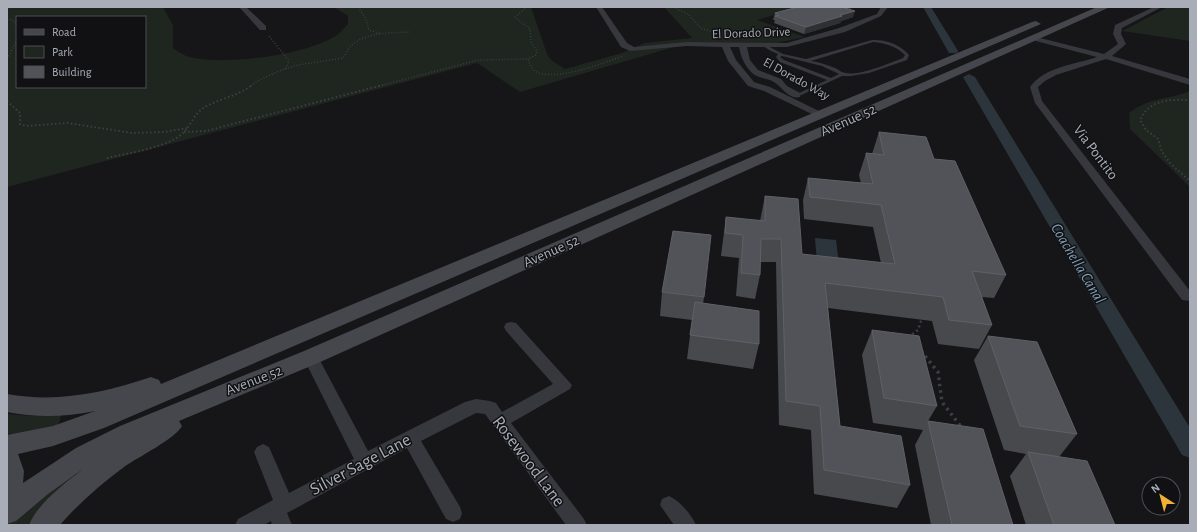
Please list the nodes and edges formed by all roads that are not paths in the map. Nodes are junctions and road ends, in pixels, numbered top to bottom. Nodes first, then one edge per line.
1 (242, 7) edge
2 (599, 7) edge
3 (885, 7) edge
4 (1105, 7) edge
5 (1159, 7) edge
6 (1075, 8) edge
7 (263, 28) road end
8 (1046, 29) junction
9 (763, 45) junction
10 (726, 46) junction
11 (743, 46) junction
12 (780, 55) junction
13 (1105, 56) junction
14 (808, 60) junction
15 (765, 76) junction
16 (843, 76) junction
17 (748, 79) junction
18 (832, 80) junction
19 (903, 80) junction
20 (1190, 82) edge
21 (797, 96) junction
22 (825, 113) junction
23 (860, 115) junction
24 (778, 151) junction
25 (640, 192) junction
26 (556, 249) junction
27 (1187, 297) dead end
28 (511, 328) dead end
29 (298, 336) junction
30 (311, 357) junction
31 (7, 403) edge
32 (476, 406) joint
33 (500, 421) junction
34 (410, 438) junction
35 (7, 445) edge
36 (263, 452) dead end
37 (7, 456) edge
38 (365, 462) junction
39 (7, 496) edge
40 (669, 505) dead end
41 (7, 512) edge
42 (281, 513) edge
43 (453, 513) dead end
44 (42, 525) edge
45 (245, 525) edge
46 (577, 525) edge
47 (686, 525) edge

1 - 7 street
2 - 10 street, El Dorado Drive
3 - 9 street, El Dorado Drive
4 - 8 main road, Avenue 52
5 - 13 street
6 - 8 main road
8 - 13 street
8 - 19 main road, Avenue 52
8 - 23 main road, Avenue 52
9 - 11 street, El Dorado Drive
9 - 12 lane
10 - 11 street, El Dorado Drive
10 - 17 street, El Dorado Way
11 - 15 street, El Dorado Way
12 - 14 lane
12 - 18 lane
13 - 20 street
13 - 27 street, Via Pontito
14 - 16 lane
14 - 16 lane
15 - 17 street
15 - 21 street, El Dorado Way
16 - 18 lane
17 - 22 street, El Dorado Way
18 - 21 lane
19 - 22 main road, Avenue 52
19 - 23 main road
21 - 22 street, El Dorado Way
22 - 24 main road
22 - 25 main road, Avenue 52
23 - 24 main road, Avenue 52
24 - 26 main road, Avenue 52
25 - 26 main road
25 - 29 main road, Avenue 52
26 - 30 main road, Avenue 52
28 - 33 street
29 - 31 main road
29 - 35 main road, Avenue 52
30 - 38 street
30 - 41 main road, Avenue 52
30 - 44 main road
32 - 33 street, Rosewood Lane
32 - 34 street, Silver Sage Lane
33 - 46 street, Rosewood Lane
34 - 38 street, Silver Sage Lane
34 - 43 street
36 - 42 street
37 - 39 main road
38 - 42 street, Silver Sage Lane
40 - 47 street
42 - 45 street, Silver Sage Lane

